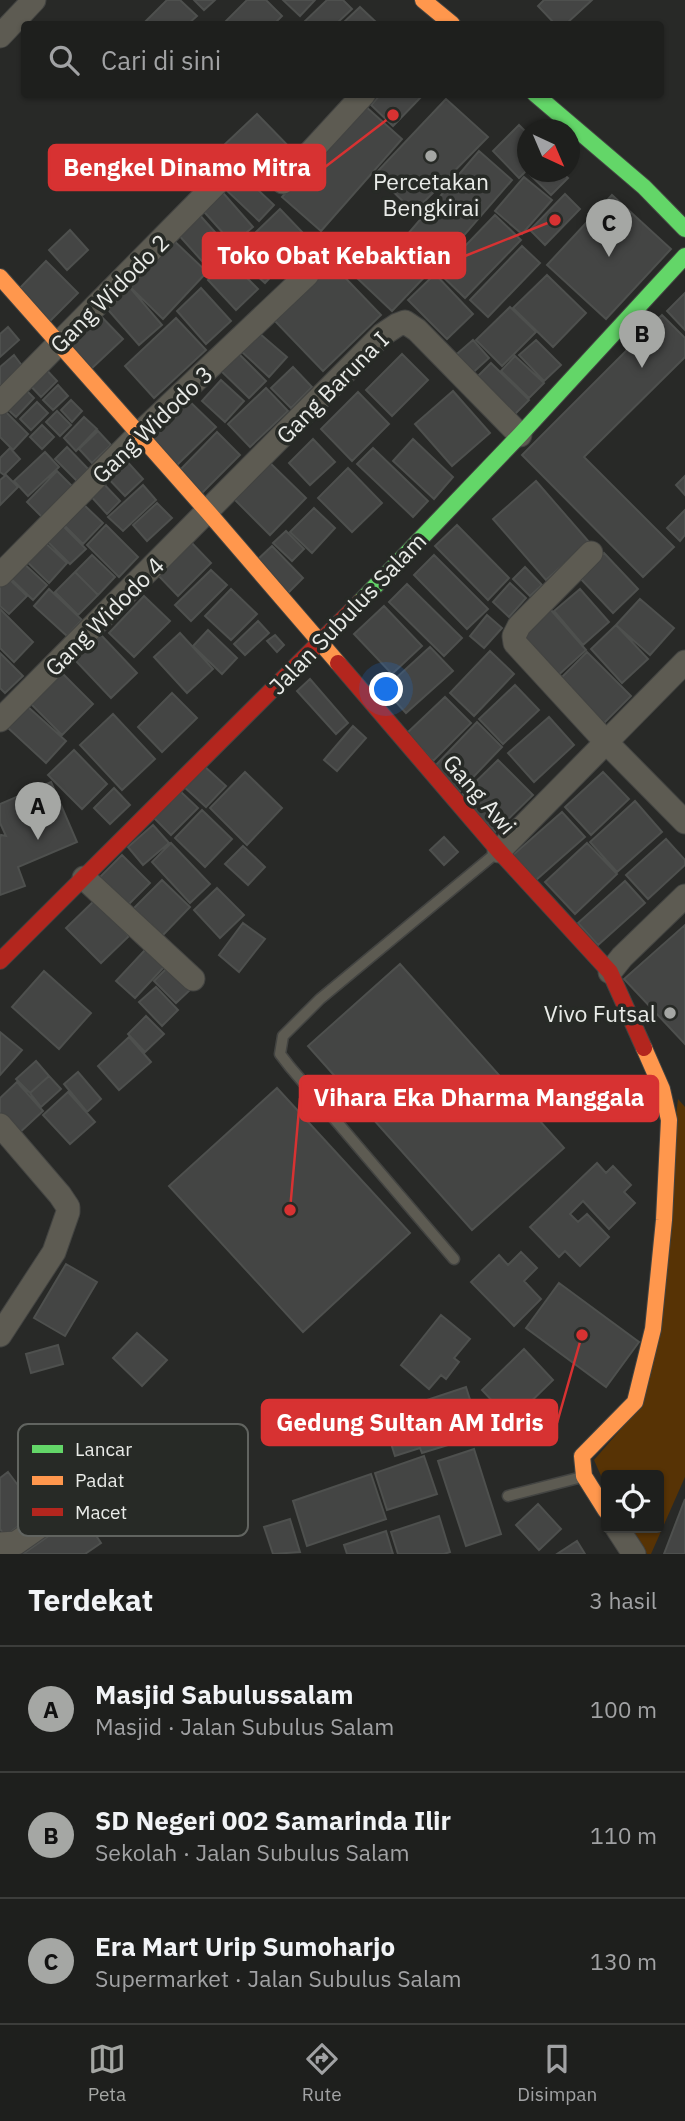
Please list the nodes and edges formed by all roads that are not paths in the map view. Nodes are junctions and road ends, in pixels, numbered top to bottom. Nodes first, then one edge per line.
1 (34, 0) edge
2 (0, 36) edge
3 (360, 98) edge
4 (539, 98) edge
5 (218, 182) dead end
6 (283, 182) dead end
7 (685, 229) edge
8 (685, 256) edge
9 (307, 275) dead end
10 (0, 277) edge
11 (60, 343) junction
12 (0, 403) edge
13 (139, 434) junction
14 (520, 435) junction
15 (208, 512) junction
16 (592, 553) dead end
17 (0, 575) edge
18 (320, 643) junction
19 (685, 662) edge
20 (0, 720) edge
21 (606, 742) junction
22 (685, 822) edge
23 (499, 851) junction
24 (84, 877) junction
25 (685, 896) edge
26 (0, 961) edge
27 (610, 972) junction
28 (193, 979) dead end
29 (0, 1125) edge
30 (454, 1259) dead end
31 (0, 1335) edge
32 (584, 1476) junction
33 (508, 1496) dead end
34 (601, 1503) edge
35 (620, 1533) edge
36 (26, 1536) edge
37 (0, 1544) edge
38 (634, 1554) edge

1 - 2 street
3 - 6 street
4 - 7 street
5 - 11 street, Gang Widodo 2
8 - 14 street, Jalan Subulus Salam
9 - 13 street, Gang Widodo 3
10 - 11 street, Gang Awi
11 - 12 street, Gang Widodo 2
11 - 13 street, Gang Awi
13 - 15 street, Gang Awi
13 - 17 street, Gang Widodo 3
14 - 15 street, Gang Baruna I
14 - 18 street, Jalan Subulus Salam
15 - 18 street, Gang Awi
15 - 20 street, Gang Widodo 4
16 - 21 street
18 - 23 street, Gang Awi
18 - 24 street, Jalan Subulus Salam
19 - 21 street
21 - 22 street
21 - 23 street
23 - 27 street, Gang Awi
23 - 30 lane
24 - 26 street, Jalan Subulus Salam
24 - 28 street
25 - 27 street
27 - 32 street, Gang Awi
29 - 31 street
32 - 33 lane
32 - 34 street
35 - 38 street
36 - 37 street

